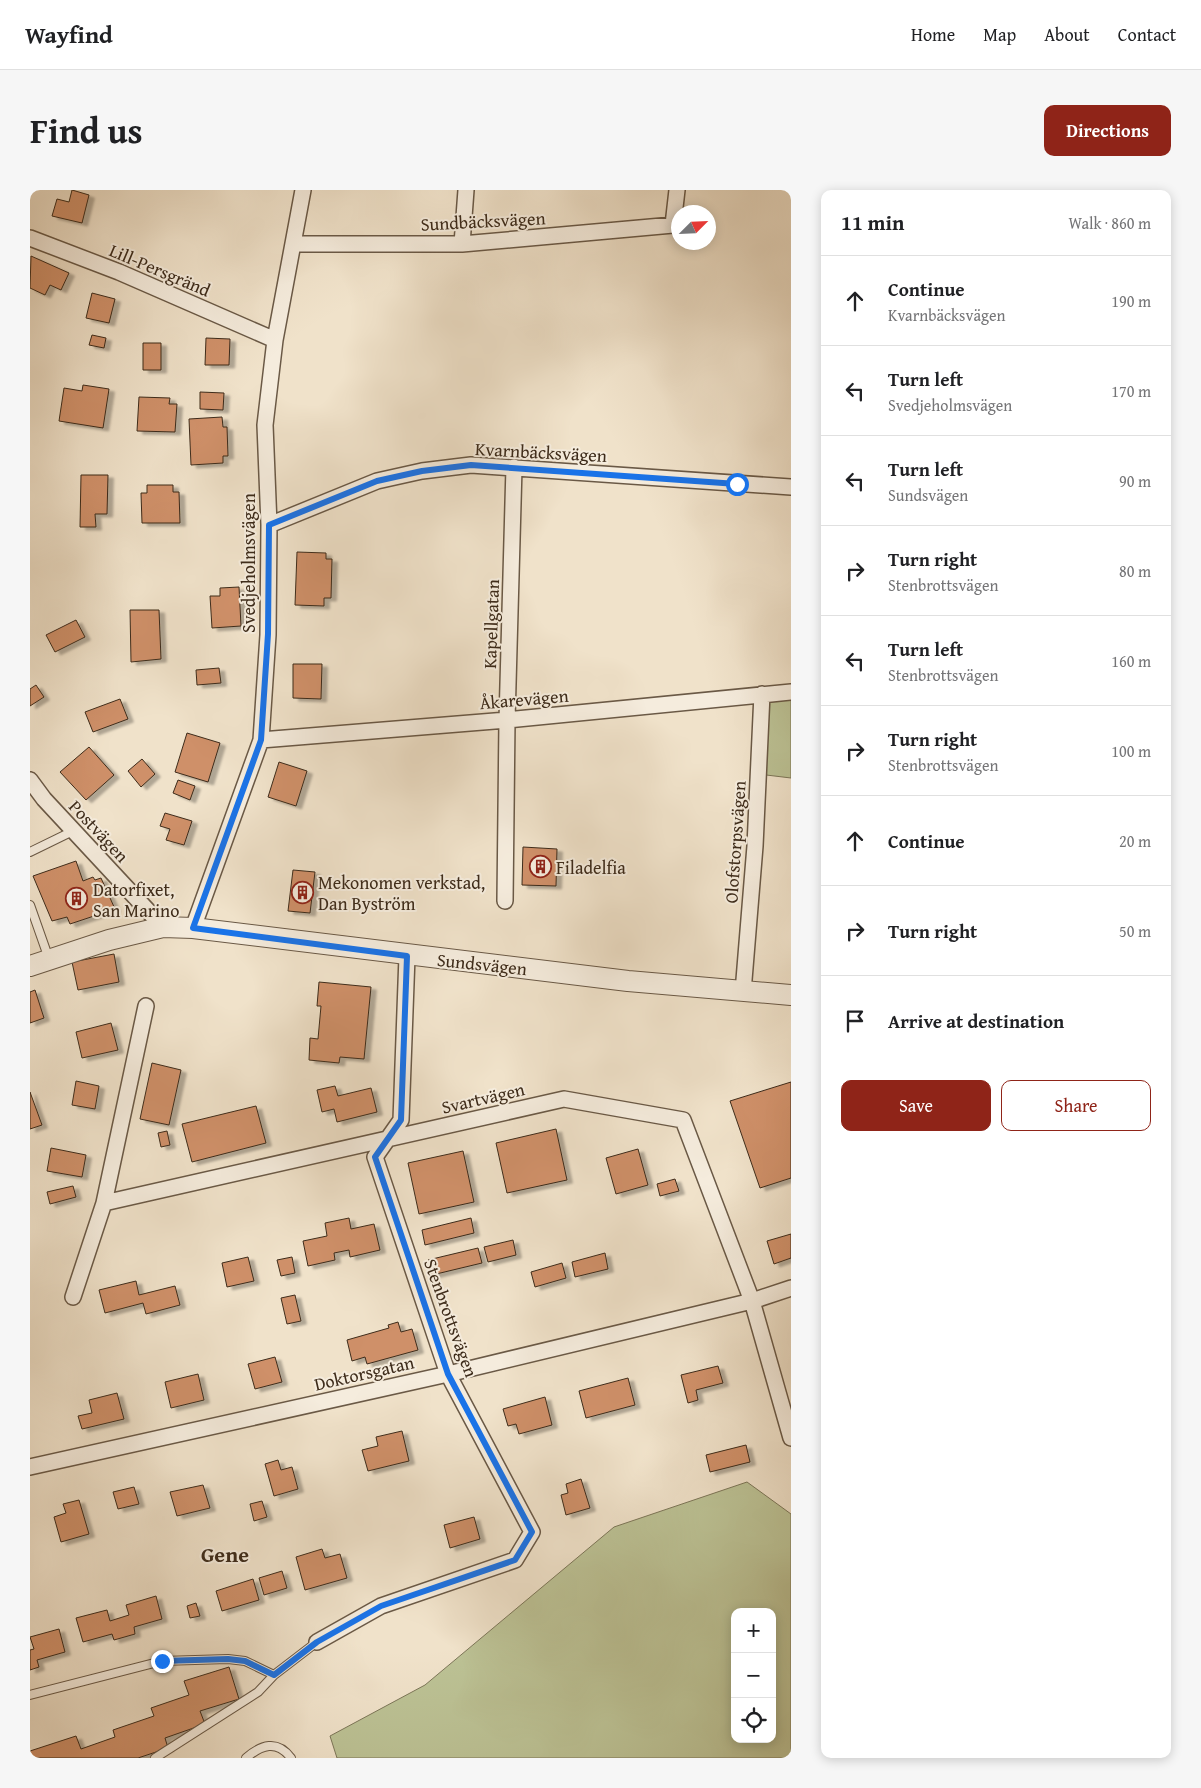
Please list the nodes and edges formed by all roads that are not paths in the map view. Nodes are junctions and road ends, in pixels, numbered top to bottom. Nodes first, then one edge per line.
1 (302, 190) edge
2 (466, 190) edge
3 (677, 190) edge
4 (30, 238) edge
5 (294, 244) junction
6 (462, 244) junction
7 (275, 340) junction
8 (514, 467) junction
9 (791, 487) edge
10 (269, 525) junction
11 (791, 692) edge
12 (762, 694) junction
13 (507, 720) junction
14 (261, 740) junction
15 (30, 780) edge
16 (73, 831) junction
17 (30, 852) edge
18 (506, 902) dead end
19 (30, 905) edge
20 (162, 927) junction
21 (193, 928) junction
22 (407, 956) junction
23 (49, 959) junction
24 (30, 966) edge
25 (743, 992) junction
26 (791, 995) edge
27 (146, 1006) dead end
28 (386, 1139) junction
29 (104, 1203) junction
30 (791, 1288) edge
31 (73, 1297) dead end
32 (752, 1301) junction
33 (448, 1374) junction
34 (791, 1438) edge
35 (30, 1467) edge
36 (317, 1642) joint
37 (274, 1675) junction
38 (30, 1695) edge
39 (155, 1758) edge
40 (246, 1758) edge
41 (291, 1758) edge

1 - 5 street, Svedjeholmsvägen
2 - 6 street
3 - 6 street, Sundbäcksvägen
4 - 7 street, Lill-Persgränd
5 - 6 street, Sundbäcksvägen
5 - 7 street, Svedjeholmsvägen
7 - 10 street, Svedjeholmsvägen
8 - 9 street, Kvarnbäcksvägen
8 - 10 street, Kvarnbäcksvägen
8 - 13 street, Kapellgatan
10 - 14 street, Svedjeholmsvägen
11 - 12 street, Åkarevägen
12 - 13 street, Åkarevägen
12 - 25 street, Olofstorpsvägen
13 - 14 street, Åkarevägen
13 - 18 street, Kapellgatan
14 - 21 street, Svedjeholmsvägen
15 - 16 street, Postvägen
16 - 17 lane
16 - 20 street, Postvägen
19 - 23 lane
20 - 21 street, Sundsvägen
20 - 23 street, Sundsvägen
21 - 22 street, Sundsvägen
22 - 25 street, Sundsvägen
22 - 28 street, Stenbrottsvägen
23 - 24 street, Sundsvägen
25 - 26 street, Sundsvägen
27 - 29 street
28 - 29 street, Svartvägen
28 - 32 street, Svartvägen
28 - 33 street, Stenbrottsvägen
29 - 31 street
30 - 32 street, Doktorsgatan
32 - 33 street, Doktorsgatan
32 - 34 street
33 - 35 street, Doktorsgatan
33 - 36 street, Stenbrottsvägen
36 - 37 lane
37 - 38 lane
37 - 39 lane
40 - 41 lane

